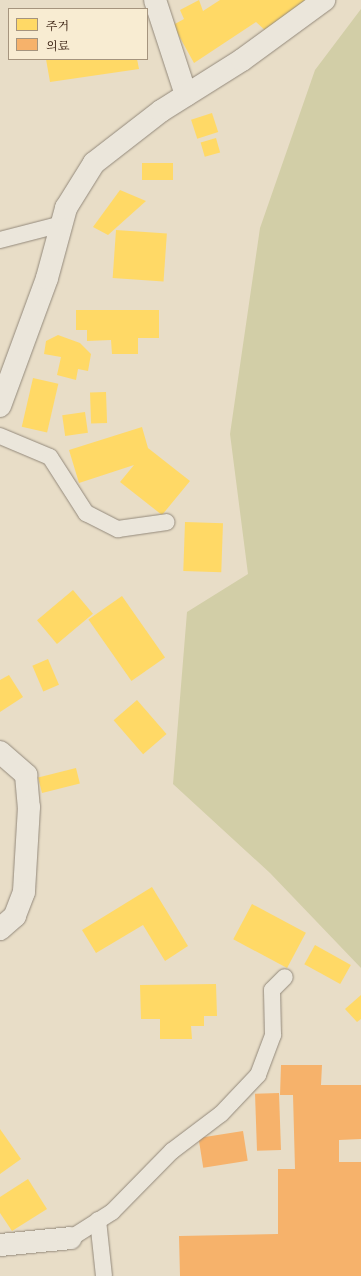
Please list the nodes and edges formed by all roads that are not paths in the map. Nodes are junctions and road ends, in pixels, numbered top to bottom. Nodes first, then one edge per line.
1 (155, 0) edge
2 (324, 0) edge
3 (186, 95) junction
4 (62, 224) junction
5 (0, 240) edge
6 (0, 406) edge
7 (0, 436) edge
8 (167, 522) dead end
9 (0, 752) edge
10 (0, 929) edge
11 (285, 977) dead end
12 (98, 1220) junction
13 (71, 1238) joint
14 (0, 1245) edge
15 (104, 1276) edge

1 - 3 street
2 - 3 street
3 - 4 street
4 - 5 lane
4 - 6 street
7 - 8 lane
9 - 10 street
11 - 12 lane
12 - 13 lane
12 - 15 lane
13 - 14 street

